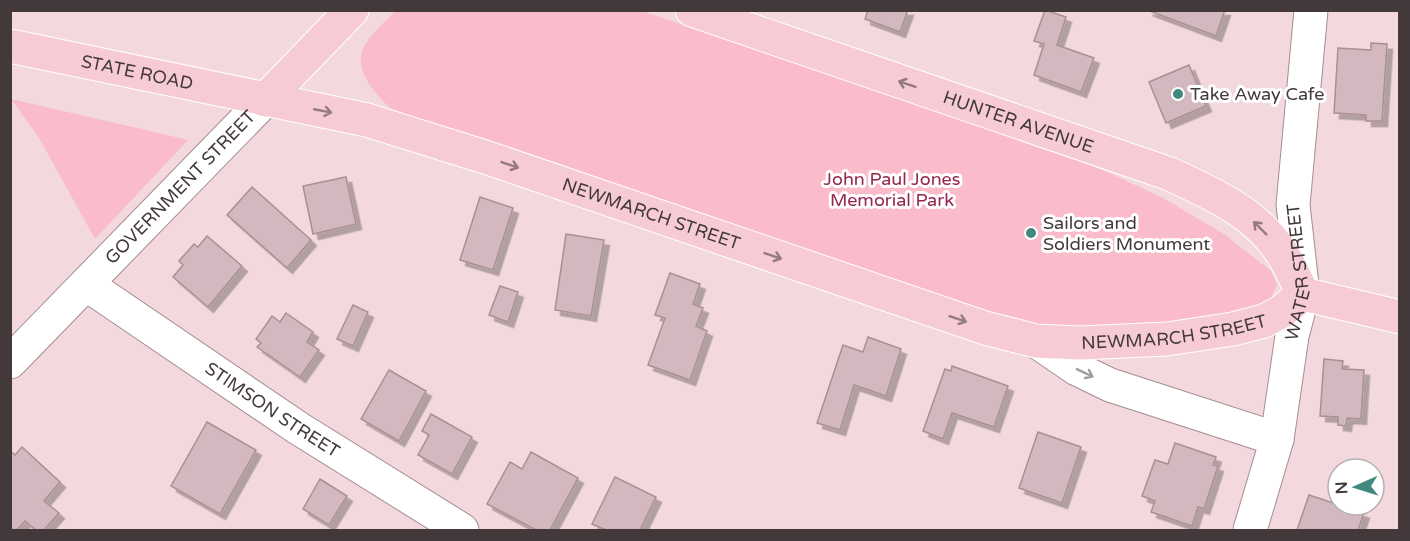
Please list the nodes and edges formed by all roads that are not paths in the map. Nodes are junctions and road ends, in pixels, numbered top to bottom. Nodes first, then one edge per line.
1 (352, 10) edge
2 (692, 10) edge
3 (1311, 10) edge
4 (10, 46) edge
5 (265, 100) junction
6 (86, 284) junction
7 (1303, 294) junction
8 (1394, 316) edge
9 (1036, 341) junction
10 (10, 362) edge
11 (1277, 440) junction
12 (462, 531) edge
13 (1250, 531) edge

1 - 5 main road, GOVERNMENT STREET
7 -> 2 main road, HUNTER AVENUE
3 - 7 street, WATER STREET
4 - 5 main road, STATE ROAD
5 - 6 street, GOVERNMENT STREET
5 -> 9 main road, NEWMARCH STREET
6 - 10 street, GOVERNMENT STREET
6 - 12 street, STIMSON STREET
7 - 8 main road
7 - 9 main road, NEWMARCH STREET
7 - 11 street, WATER STREET
9 -> 11 street, NEWMARCH STREET
11 - 13 street, WATER STREET

